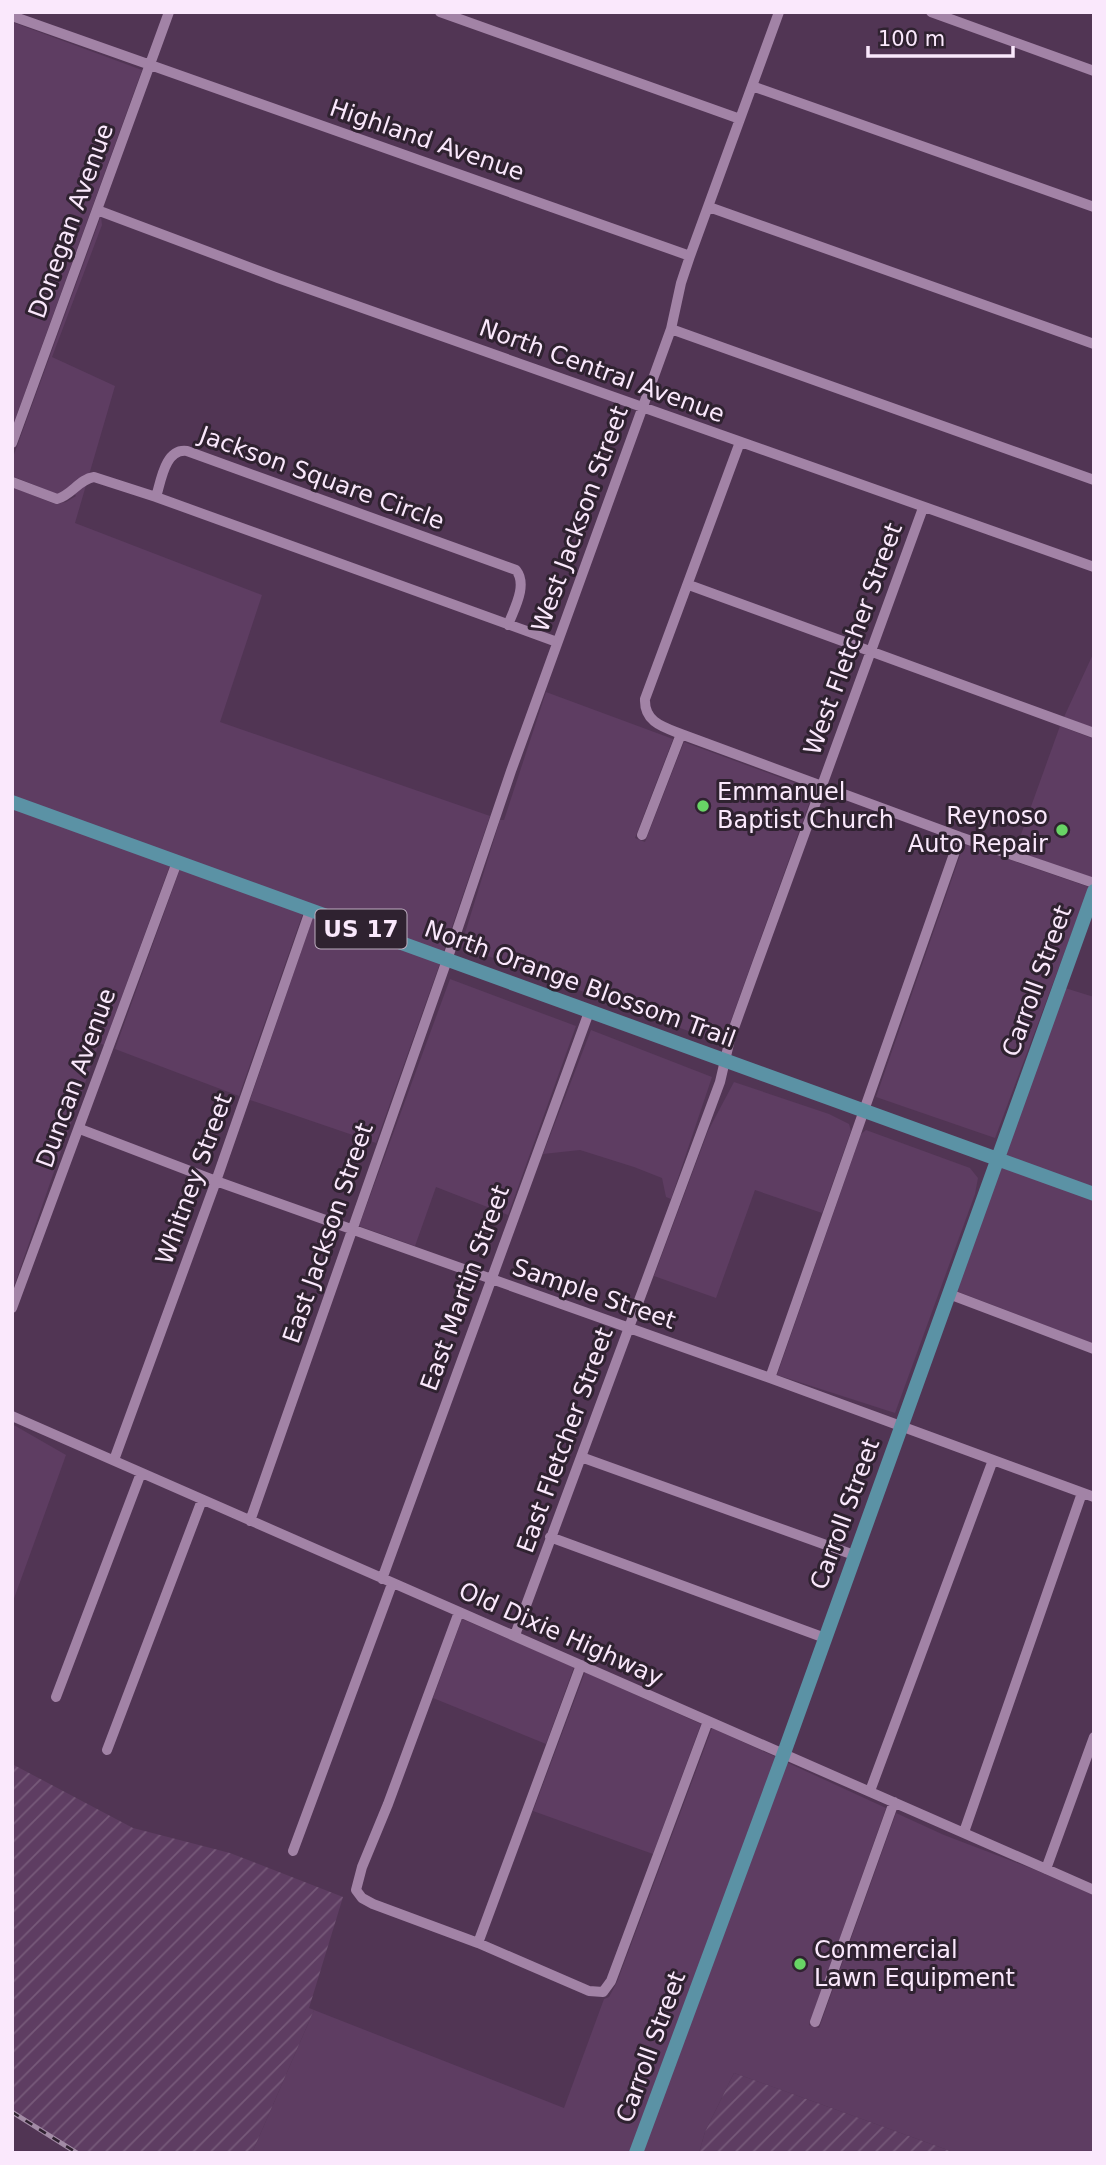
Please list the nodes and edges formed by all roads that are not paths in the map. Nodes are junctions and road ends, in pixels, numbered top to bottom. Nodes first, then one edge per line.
1 (169, 12) edge
2 (440, 12) edge
3 (779, 12) edge
4 (932, 12) edge
5 (12, 16) edge
6 (150, 65) junction
7 (1094, 71) edge
8 (752, 86) junction
9 (740, 119) junction
10 (709, 207) junction
11 (1094, 207) edge
12 (97, 210) junction
13 (690, 256) junction
14 (670, 328) junction
15 (1094, 344) edge
16 (643, 407) junction
17 (740, 442) junction
18 (12, 443) edge
19 (1094, 480) edge
20 (12, 482) edge
21 (156, 497) junction
22 (923, 508) junction
23 (1094, 567) edge
24 (689, 585) junction
25 (508, 625) junction
26 (556, 642) junction
27 (870, 652) junction
28 (1094, 733) edge
29 (681, 734) junction
30 (821, 786) junction
31 (12, 802) edge
32 (642, 835) dead end
33 (960, 837) junction
34 (177, 862) junction
35 (1094, 883) edge
36 (1094, 891) edge
37 (310, 911) junction
38 (447, 960) junction
39 (589, 1012) junction
40 (724, 1061) junction
41 (863, 1111) junction
42 (80, 1129) junction
43 (998, 1159) junction
44 (216, 1181) junction
45 (1094, 1194) edge
46 (352, 1228) junction
47 (491, 1280) junction
48 (949, 1294) junction
49 (12, 1308) edge
50 (629, 1328) junction
51 (1094, 1349) edge
52 (770, 1378) junction
53 (12, 1416) edge
54 (901, 1425) junction
55 (581, 1457) junction
56 (114, 1460) junction
57 (993, 1460) junction
58 (141, 1473) junction
59 (1082, 1493) junction
60 (1094, 1497) edge
61 (202, 1500) junction
62 (250, 1521) junction
63 (551, 1537) junction
64 (854, 1555) junction
65 (387, 1581) junction
66 (459, 1612) junction
67 (514, 1636) junction
68 (825, 1638) junction
69 (581, 1665) junction
70 (56, 1697) dead end
71 (708, 1721) junction
72 (1094, 1737) edge
73 (107, 1750) dead end
74 (784, 1753) junction
75 (870, 1791) junction
76 (894, 1802) junction
77 (964, 1832) junction
78 (293, 1851) dead end
79 (1046, 1869) junction
80 (1094, 1890) edge
81 (478, 1943) junction
82 (815, 2022) dead end
83 (636, 2153) edge

1 - 6 street, Donegan Avenue
2 - 9 street
3 - 8 street, West Jackson Street
4 - 7 street
5 - 6 street, Highland Avenue
6 - 12 street, Donegan Avenue
6 - 13 street, Highland Avenue
8 - 9 street, West Jackson Street
8 - 11 street
9 - 10 street, West Jackson Street
10 - 13 street, West Jackson Street
10 - 15 street
12 - 16 street, North Central Avenue
12 - 18 street, Donegan Avenue
13 - 14 street, West Jackson Street
14 - 16 street, West Jackson Street
14 - 19 street
16 - 17 street, North Central Avenue
16 - 26 street, West Jackson Street
17 - 22 street, North Central Avenue
17 - 24 street
20 - 21 street
21 - 25 street
21 - 25 street, Jackson Square Circle
22 - 23 street, North Central Avenue
22 - 27 street, West Fletcher Street
24 - 27 street
24 - 29 street
25 - 26 street
26 - 38 street, West Jackson Street
27 - 28 street
27 - 30 street, West Fletcher Street
29 - 30 street
29 - 32 street
30 - 33 street
30 - 40 street, West Fletcher Street
31 - 34 main road, North Orange Blossom Trail / US 17
33 - 35 street
33 - 41 street
34 - 37 main road, North Orange Blossom Trail / US 17
34 - 42 street, Duncan Avenue
36 - 43 main road, Carroll Street
37 - 38 main road, North Orange Blossom Trail / US 17
37 - 44 street, Whitney Street
38 - 39 main road, North Orange Blossom Trail / US 17
38 - 46 street, East Jackson Street
39 - 40 main road, North Orange Blossom Trail / US 17
39 - 47 street, East Martin Street
40 - 41 main road, North Orange Blossom Trail / US 17
40 - 50 street, East Fletcher Street
41 - 43 main road, North Orange Blossom Trail / US 17
41 - 52 street
42 - 44 street, Sample Street
42 - 49 street, Duncan Avenue
43 - 45 main road, North Orange Blossom Trail / US 17
43 - 48 main road, Carroll Street
44 - 46 street, Sample Street
44 - 56 street, Whitney Street
46 - 47 street, Sample Street
46 - 62 street, East Jackson Street
47 - 50 street, Sample Street
47 - 65 street, East Martin Street
48 - 51 street
48 - 54 main road, Carroll Street
50 - 52 street, Sample Street
50 - 55 street, East Fletcher Street
52 - 54 street, Sample Street
53 - 56 street, Old Dixie Highway
54 - 57 street, Sample Street
54 - 64 main road, Carroll Street
55 - 63 street, East Fletcher Street
55 - 64 street
56 - 58 street, Old Dixie Highway
57 - 59 street, Sample Street
57 - 75 street
58 - 61 street, Old Dixie Highway
58 - 70 street
59 - 60 street, Sample Street
59 - 77 street
61 - 62 street, Old Dixie Highway
61 - 73 street
62 - 65 street, Old Dixie Highway
63 - 67 street, East Fletcher Street
63 - 68 street
64 - 68 main road, Carroll Street
65 - 66 street, Old Dixie Highway
65 - 78 street, East Martin Street
66 - 67 street, Old Dixie Highway
66 - 81 street
67 - 69 street, Old Dixie Highway
68 - 74 main road, Carroll Street
69 - 71 street, Old Dixie Highway
69 - 81 street
71 - 74 street, Old Dixie Highway
71 - 81 street
72 - 79 street
74 - 75 street, Old Dixie Highway
74 - 83 main road, Carroll Street
75 - 76 street, Old Dixie Highway
76 - 77 street, Old Dixie Highway
76 - 82 street
77 - 79 street, Old Dixie Highway
79 - 80 street, Old Dixie Highway

